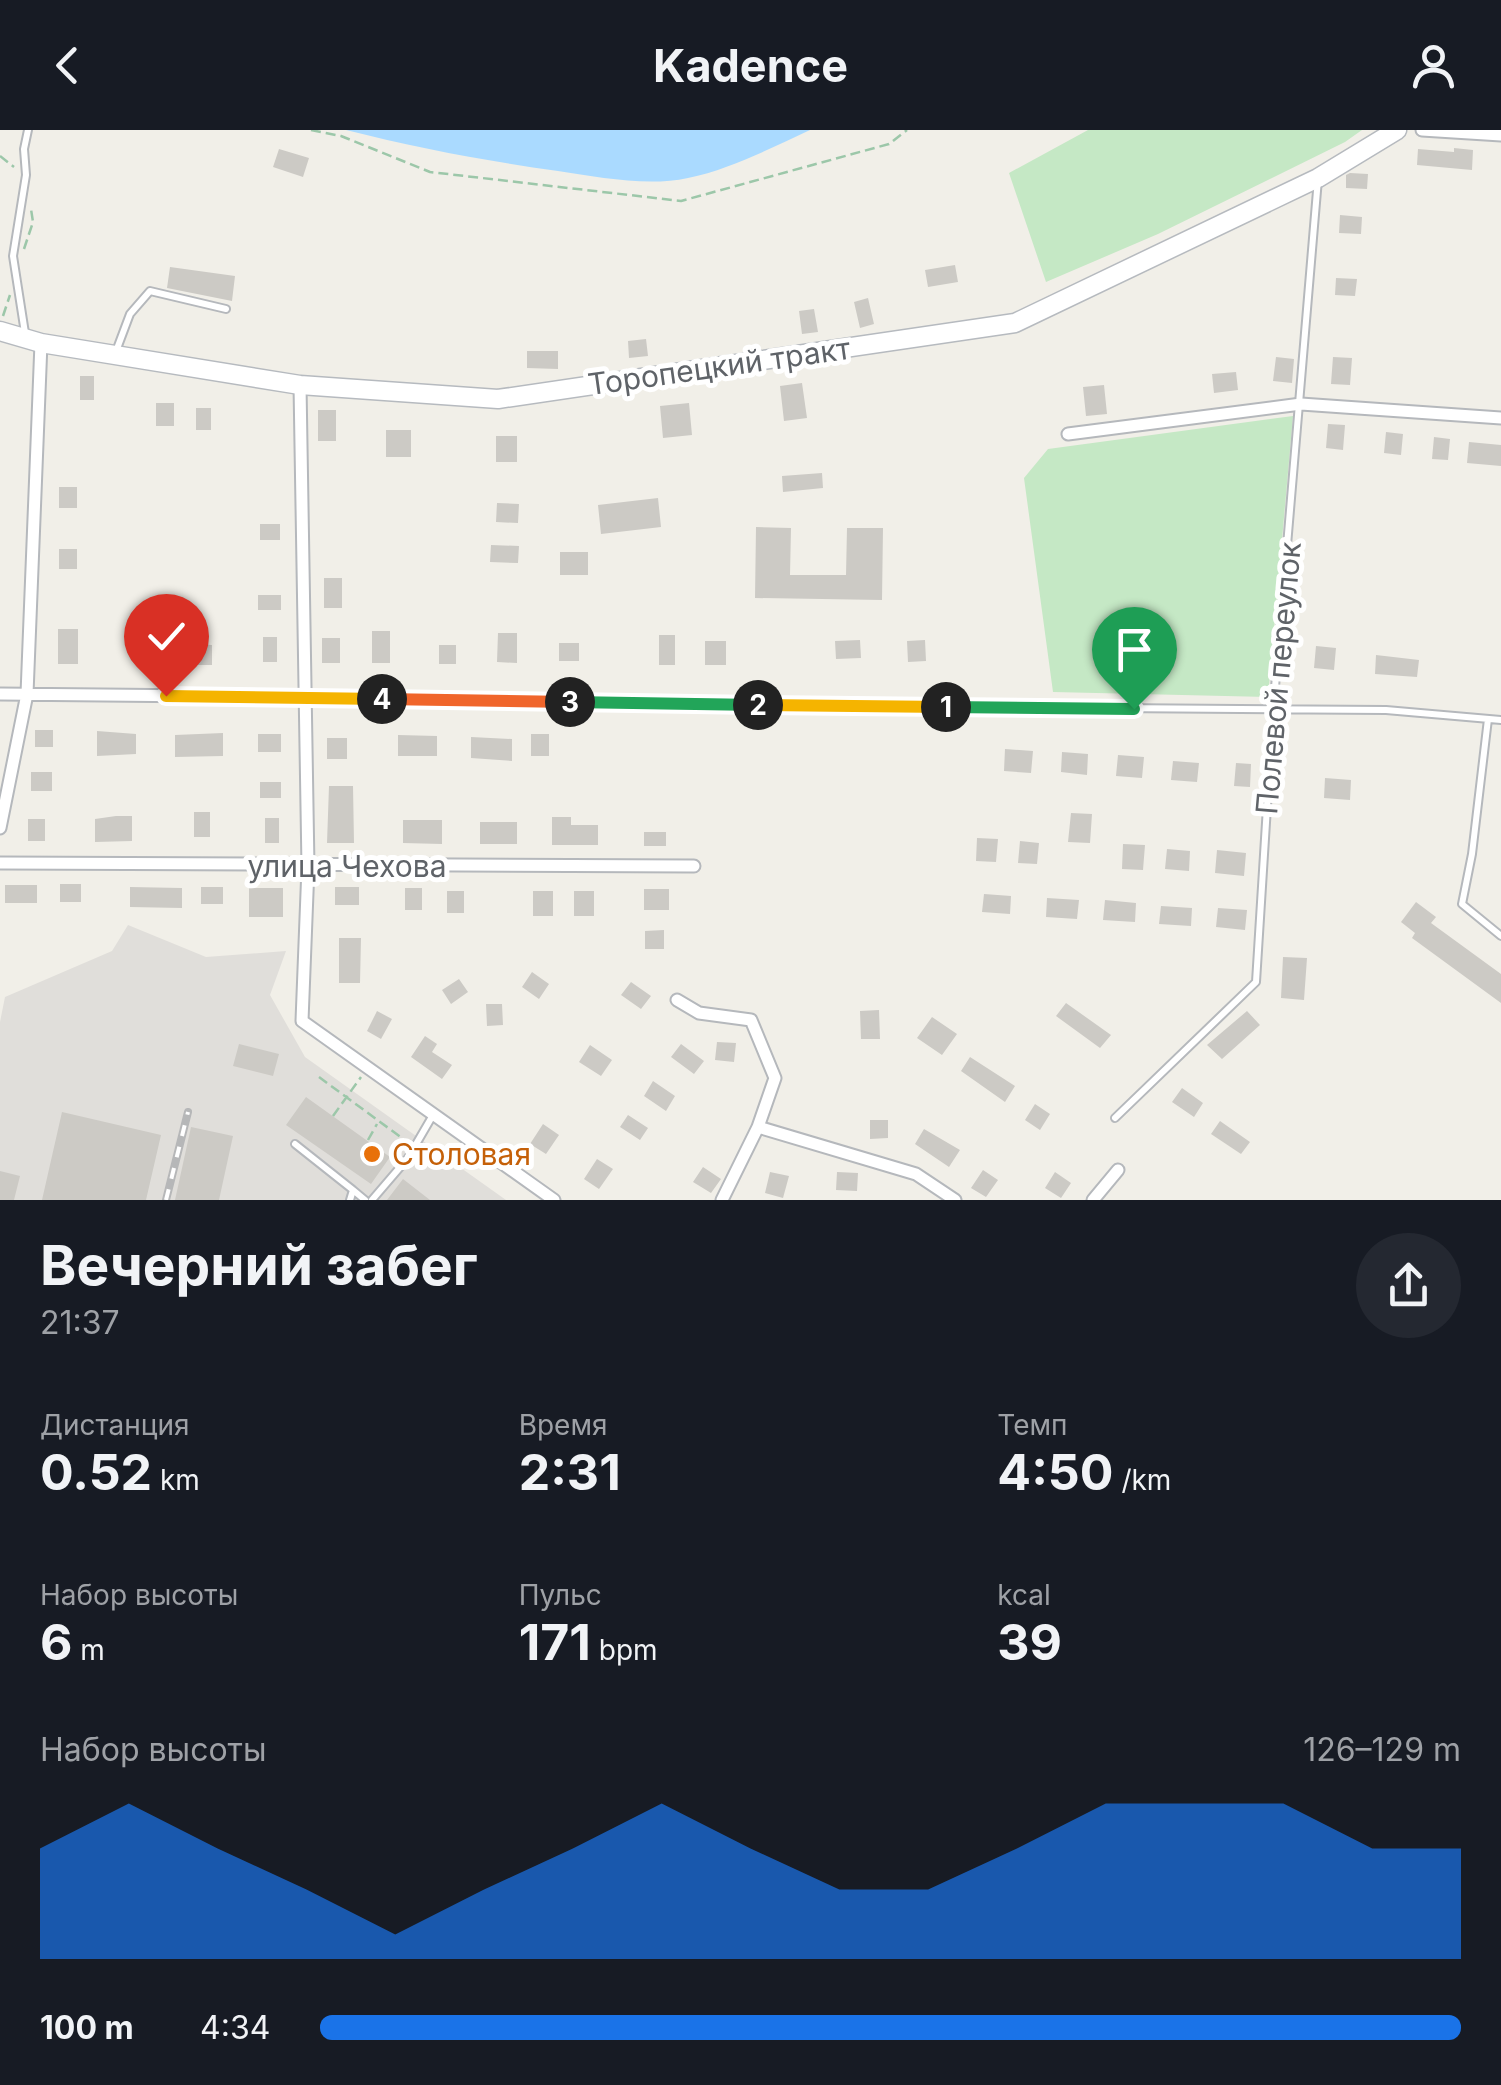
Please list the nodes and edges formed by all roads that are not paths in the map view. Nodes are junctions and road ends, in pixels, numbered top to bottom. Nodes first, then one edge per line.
1 (28, 130) edge
2 (1397, 130) edge
3 (1422, 130) edge
4 (1501, 136) edge
5 (1318, 178) junction
6 (226, 309) dead end
7 (0, 332) edge
8 (34, 341) junction
9 (114, 355) junction
10 (300, 385) junction
11 (1301, 404) junction
12 (1501, 418) edge
13 (1068, 434) dead end
14 (0, 694) edge
15 (28, 694) junction
16 (304, 697) junction
17 (1274, 711) junction
18 (1488, 719) junction
19 (1501, 720) edge
20 (0, 828) edge
21 (0, 863) edge
22 (694, 866) dead end
23 (308, 867) junction
24 (1501, 936) edge
25 (677, 1000) dead end
26 (434, 1114) junction
27 (1115, 1118) dead end
28 (758, 1128) junction
29 (295, 1144) dead end
30 (1118, 1170) dead end
31 (352, 1190) junction
32 (350, 1200) edge
33 (368, 1200) edge
34 (554, 1200) edge
35 (722, 1200) edge
36 (955, 1200) edge
37 (1093, 1200) edge

1 - 8 lane
2 - 5 main road, Торопецкий тракт
3 - 4 street
5 - 10 main road, Торопецкий тракт
5 - 11 lane, Полевой переулок
6 - 9 lane
7 - 8 main road, Торопецкий тракт
8 - 9 main road, Торопецкий тракт
8 - 15 street
9 - 10 main road, Торопецкий тракт
10 - 16 street
11 - 12 street
11 - 13 street
11 - 17 lane, Полевой переулок
14 - 15 street
15 - 16 street
15 - 20 street
16 - 17 lane
16 - 23 street
17 - 18 lane
17 - 27 lane, Полевой переулок
18 - 19 lane
18 - 24 lane
21 - 23 street, улица Чехова
22 - 23 street, улица Чехова
23 - 26 street
25 - 28 street
26 - 33 lane
26 - 34 street
28 - 35 street
28 - 36 street
29 - 31 lane
30 - 37 street
31 - 32 lane
31 - 33 lane

